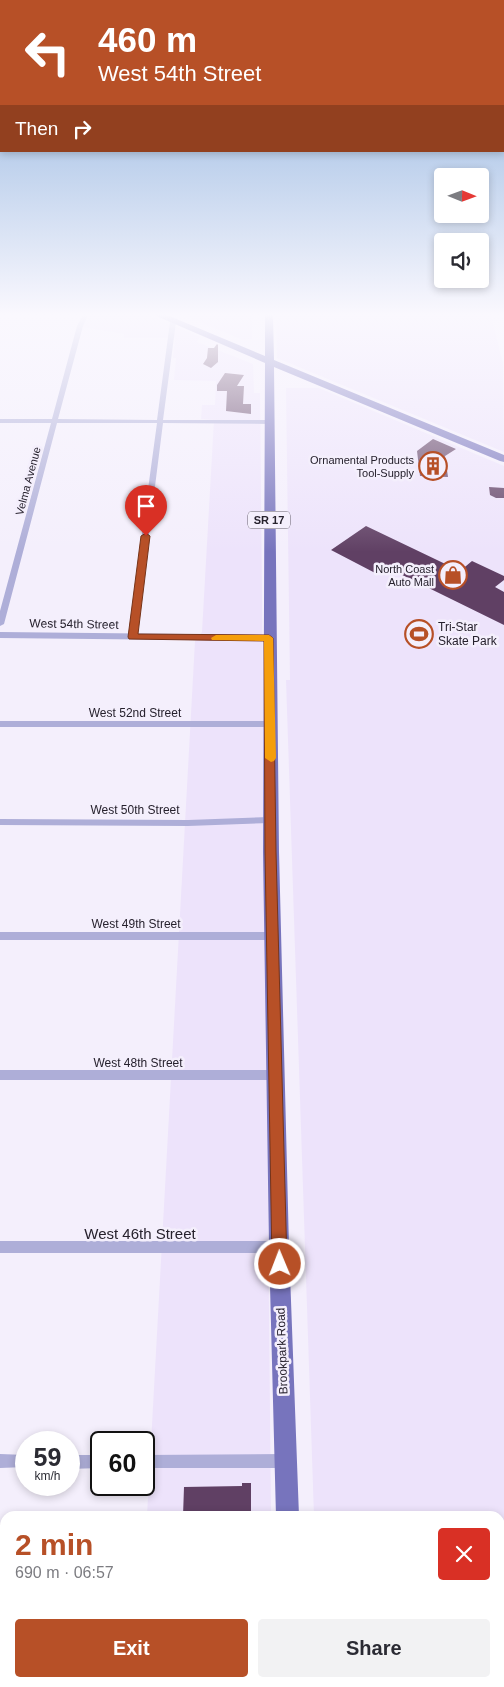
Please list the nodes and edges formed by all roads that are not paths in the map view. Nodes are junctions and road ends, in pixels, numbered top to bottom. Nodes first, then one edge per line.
1 (61, 394) edge
2 (164, 394) edge
3 (270, 394) edge
4 (348, 394) edge
5 (0, 421) edge
6 (54, 421) junction
7 (160, 422) junction
8 (270, 422) junction
9 (504, 459) edge
10 (0, 624) edge
11 (0, 635) edge
12 (132, 637) junction
13 (269, 638) junction
14 (0, 724) edge
15 (271, 724) junction
16 (270, 820) junction
17 (0, 822) edge
18 (0, 936) edge
19 (273, 936) junction
20 (0, 1075) edge
21 (276, 1076) junction
22 (0, 1247) edge
23 (279, 1247) junction
24 (0, 1461) edge
25 (15, 1461) edge
26 (286, 1461) junction
27 (155, 1462) edge
28 (288, 1511) edge

1 - 6 street, Velma Avenue
2 - 7 street
3 - 8 main road, Brookpark Road / SR 17
4 - 9 main road
5 - 6 street
6 - 7 street
6 - 10 street, Velma Avenue
7 - 8 street
7 - 12 street
8 - 13 main road, Brookpark Road / SR 17
11 - 12 street, West 54th Street
12 - 13 street, West 54th Street
13 - 15 main road, Brookpark Road / SR 17
14 - 15 street, West 52nd Street
15 - 16 main road, Brookpark Road / SR 17
16 - 17 street, West 50th Street
16 - 19 main road, Brookpark Road / SR 17
18 - 19 street, West 49th Street
19 - 21 main road, Brookpark Road / SR 17
20 - 21 street, West 48th Street
21 - 23 main road, Brookpark Road / SR 17
22 - 23 street, West 46th Street
23 - 26 main road, Brookpark Road / SR 17
24 - 25 street
26 - 27 street
26 - 28 main road, Brookpark Road / SR 17

